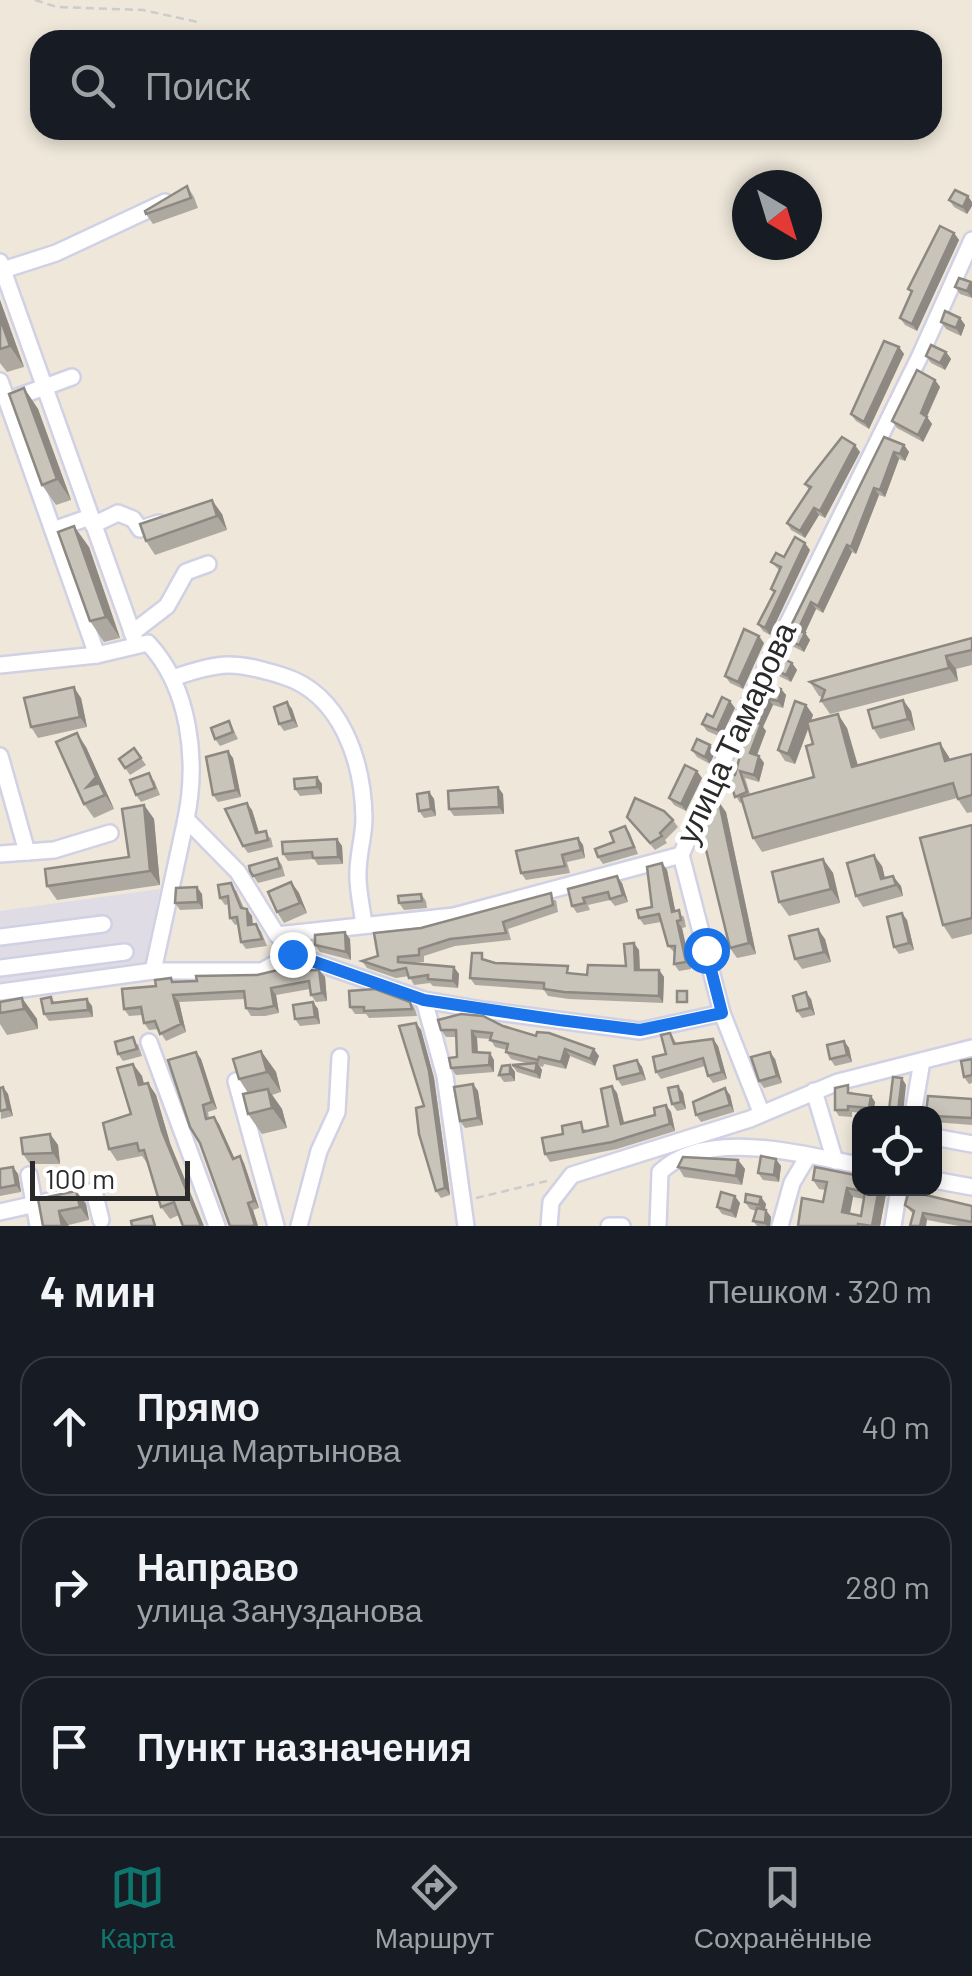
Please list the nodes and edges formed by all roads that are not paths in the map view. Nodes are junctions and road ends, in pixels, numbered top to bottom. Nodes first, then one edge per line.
1 (176, 198) edge
2 (972, 240) edge
3 (2, 266) edge
4 (72, 377) dead end
5 (0, 381) edge
6 (45, 387) junction
7 (4, 399) edge
8 (173, 518) edge
9 (92, 521) junction
10 (53, 530) junction
11 (208, 564) dead end
12 (134, 638) junction
13 (97, 655) junction
14 (0, 665) edge
15 (173, 678) junction
16 (0, 756) edge
17 (186, 819) junction
18 (110, 834) dead end
19 (27, 852) junction
20 (0, 854) edge
21 (681, 855) junction
22 (103, 924) dead end
23 (364, 924) junction
24 (277, 935) junction
25 (0, 937) edge
26 (125, 952) dead end
27 (292, 954) junction
28 (0, 968) edge
29 (153, 970) junction
30 (0, 992) edge
31 (424, 1000) junction
32 (722, 1013) junction
33 (150, 1042) dead end
34 (972, 1048) edge
35 (340, 1057) dead end
36 (922, 1061) junction
37 (236, 1081) edge
38 (814, 1092) junction
39 (914, 1106) edge
40 (761, 1112) junction
41 (942, 1138) edge
42 (972, 1144) edge
43 (808, 1156) junction
44 (835, 1161) junction
45 (852, 1164) edge
46 (29, 1174) dead end
47 (942, 1181) edge
48 (972, 1187) edge
49 (899, 1196) edge
50 (35, 1204) junction
51 (0, 1212) edge
52 (100, 1220) dead end
53 (38, 1226) edge
54 (217, 1226) edge
55 (276, 1226) edge
56 (298, 1226) edge
57 (466, 1226) edge
58 (549, 1226) edge
59 (611, 1226) edge
60 (622, 1226) edge
61 (658, 1226) edge
62 (780, 1226) edge
63 (893, 1226) edge

1 - 3 street
2 - 21 street, улица Тамарова
3 - 6 street
4 - 6 street
5 - 7 street
6 - 7 street
6 - 9 street
7 - 10 street
8 - 9 street
9 - 10 street
9 - 12 street
10 - 13 street
11 - 12 street
12 - 13 street
12 - 15 street
13 - 14 street
15 - 17 street
15 - 23 street
16 - 19 street
17 - 24 street
17 - 29 street
18 - 19 street
19 - 20 street
21 - 23 street, улица Тамарова
21 - 32 street
22 - 25 street
23 - 24 street, улица Тамарова
24 - 27 street
26 - 28 street
27 - 29 street
27 - 31 street
29 - 30 street
31 - 32 street
31 - 57 street
32 - 40 street
33 - 54 street
34 - 36 street
35 - 56 street
36 - 38 street
36 - 39 street
37 - 55 street
38 - 40 street
38 - 44 street
40 - 58 street
41 - 42 street
43 - 44 street
43 - 61 street
43 - 62 street
44 - 45 street
46 - 50 street
47 - 48 street
49 - 63 street
50 - 51 street
50 - 52 street
50 - 53 street
59 - 60 street

